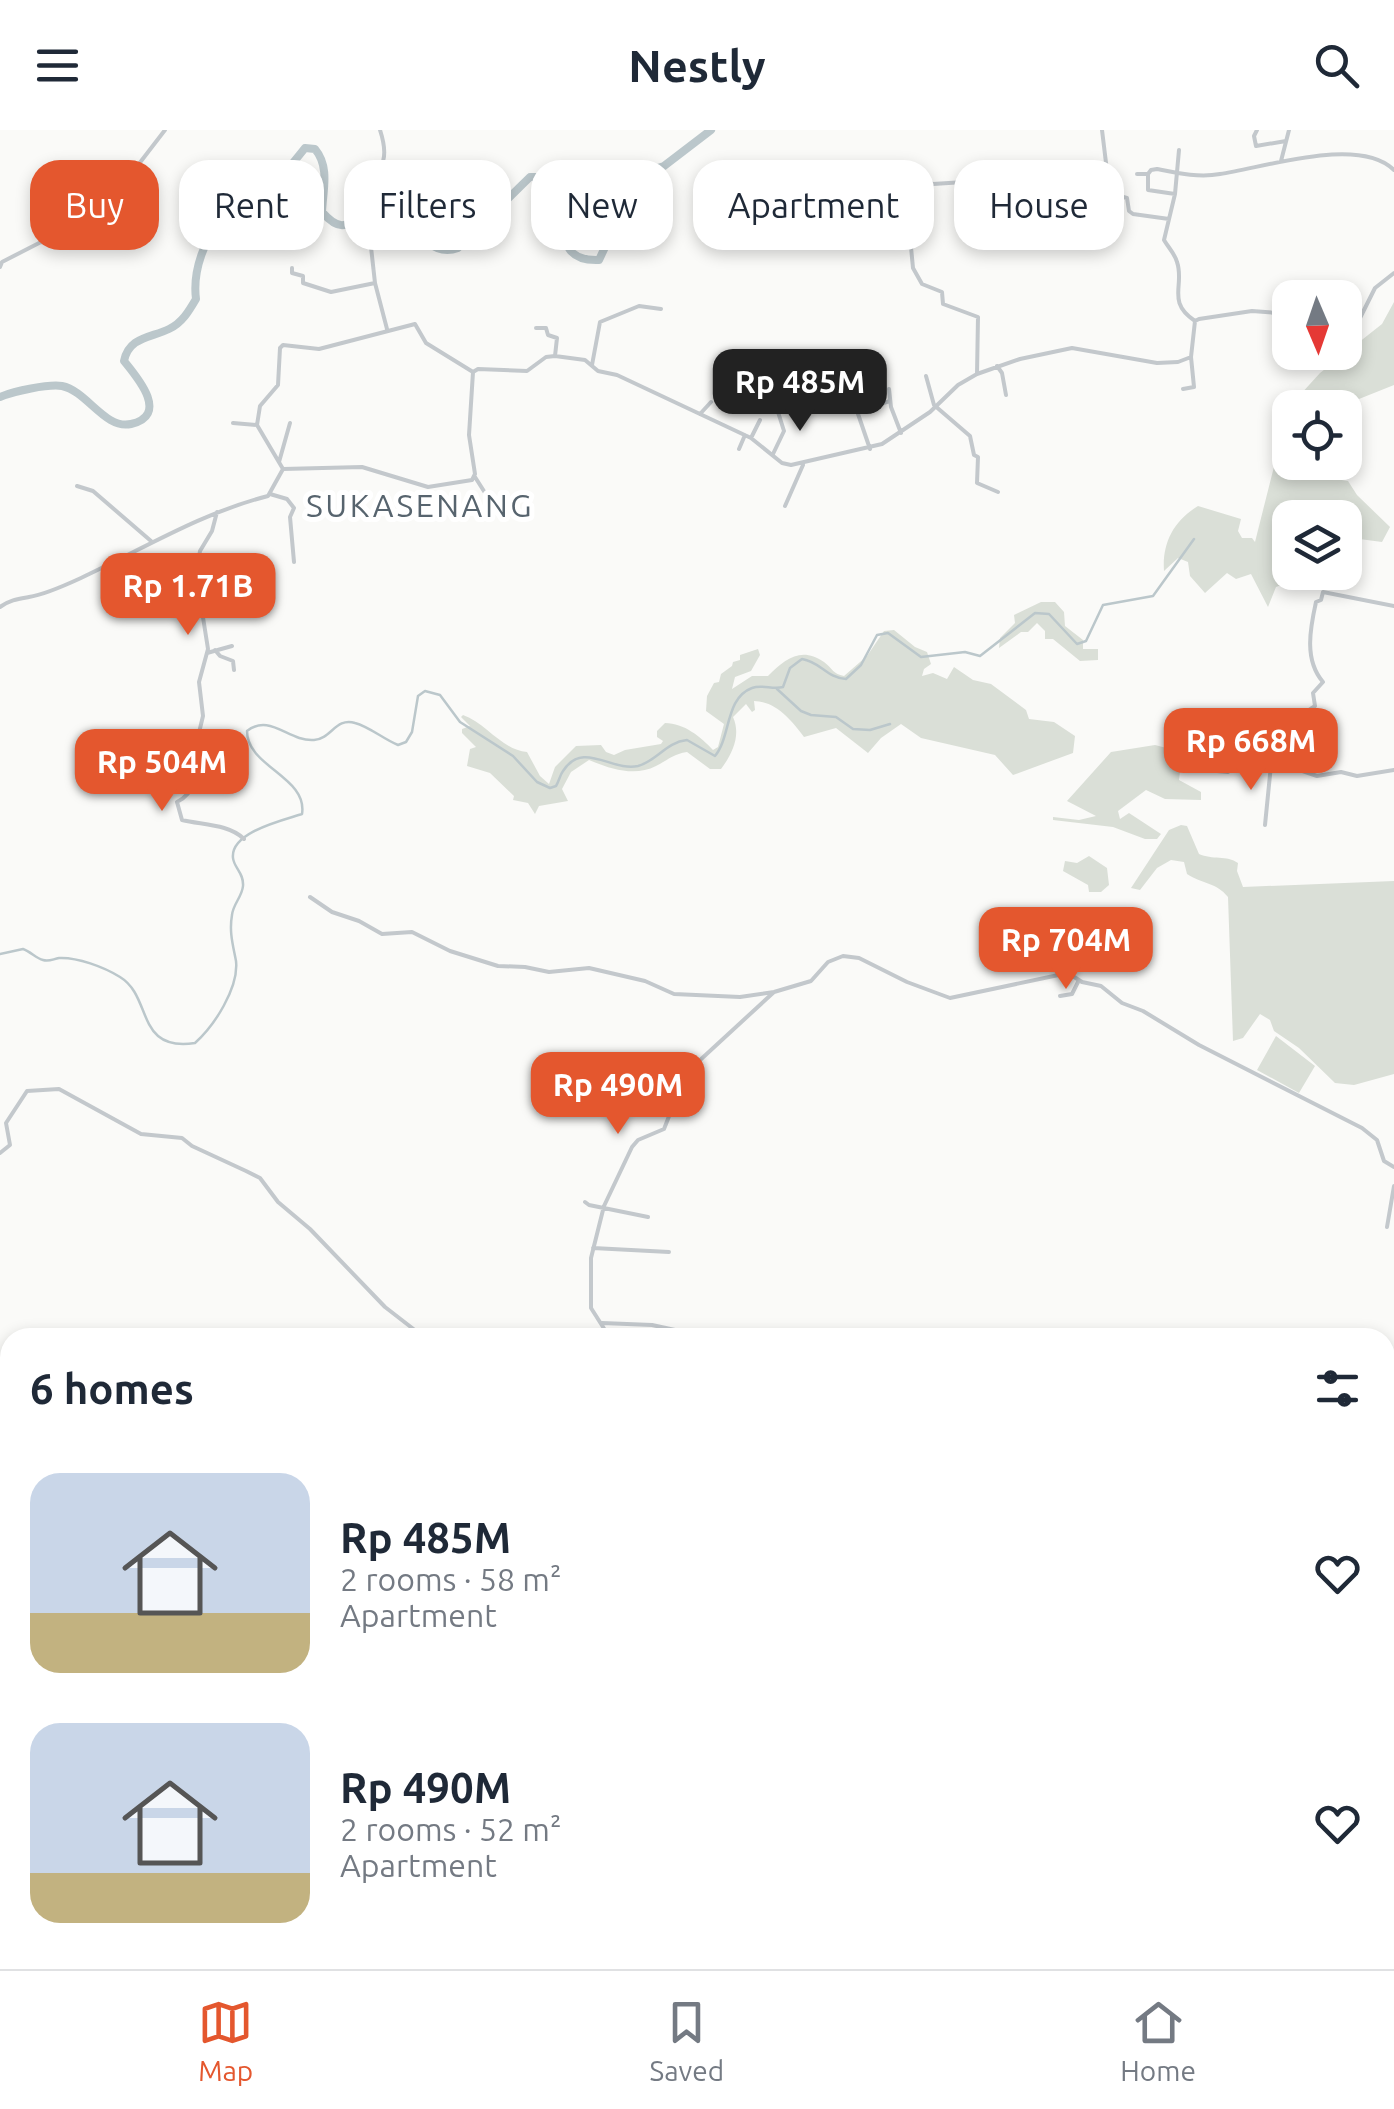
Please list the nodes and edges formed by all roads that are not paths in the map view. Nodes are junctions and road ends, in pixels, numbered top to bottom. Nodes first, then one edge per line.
1 (165, 130) edge
2 (380, 130) edge
3 (1102, 130) edge
4 (1257, 130) edge
5 (1289, 130) edge
6 (1286, 141) junction
7 (1179, 150) dead end
8 (141, 160) edge
9 (1106, 160) edge
10 (1281, 160) junction
11 (1394, 170) edge
12 (1178, 173) junction
13 (1137, 174) dead end
14 (1148, 174) junction
15 (1174, 194) junction
16 (1124, 197) edge
17 (1169, 219) junction
18 (30, 248) edge
19 (911, 250) edge
20 (1, 263) edge
21 (292, 268) dead end
22 (1394, 273) edge
23 (374, 282) junction
24 (661, 309) dead end
25 (1272, 313) edge
26 (1362, 314) edge
27 (1195, 321) junction
28 (536, 328) dead end
29 (388, 329) junction
30 (555, 356) junction
31 (1191, 357) junction
32 (592, 365) junction
33 (997, 366) junction
34 (473, 372) junction
35 (977, 374) junction
36 (926, 376) dead end
37 (889, 389) dead end
38 (1183, 389) dead end
39 (858, 392) dead end
40 (1006, 395) dead end
41 (890, 401) junction
42 (711, 402) dead end
43 (936, 407) junction
44 (862, 408) junction
45 (778, 412) dead end
46 (700, 414) junction
47 (760, 420) dead end
48 (290, 422) dead end
49 (233, 424) dead end
50 (257, 425) junction
51 (901, 432) junction
52 (748, 436) junction
53 (739, 449) dead end
54 (870, 449) junction
55 (773, 454) junction
56 (279, 462) junction
57 (803, 465) junction
58 (284, 469) junction
59 (475, 477) junction
60 (77, 486) dead end
61 (998, 492) dead end
62 (270, 494) junction
63 (785, 506) dead end
64 (216, 512) junction
65 (501, 518) dead end
66 (152, 540) junction
67 (294, 562) dead end
68 (0, 606) edge
69 (1394, 606) edge
70 (203, 613) junction
71 (174, 616) dead end
72 (232, 646) dead end
73 (216, 650) junction
74 (207, 652) junction
75 (234, 670) dead end
76 (1234, 760) junction
77 (1271, 764) junction
78 (1394, 770) edge
79 (1217, 771) dead end
80 (1265, 825) dead end
81 (242, 837) dead end
82 (310, 898) dead end
83 (1079, 980) junction
84 (774, 992) junction
85 (1060, 996) dead end
86 (0, 1153) edge
87 (1394, 1166) edge
88 (1394, 1186) edge
89 (585, 1202) dead end
90 (604, 1206) junction
91 (648, 1217) dead end
92 (1387, 1227) dead end
93 (592, 1248) junction
94 (668, 1252) dead end
95 (602, 1323) junction
96 (412, 1328) edge
97 (605, 1328) edge
98 (666, 1328) edge

1 - 8 street
2 - 23 street
3 - 9 street
4 - 6 street
5 - 6 street
6 - 10 street
7 - 12 street
10 - 11 street
10 - 12 street
12 - 14 street
12 - 15 street
13 - 14 street
14 - 15 street
15 - 17 street
16 - 17 street
17 - 27 street
18 - 20 street
19 - 35 street
21 - 23 street
22 - 26 street
23 - 29 street
24 - 32 street
25 - 27 street
27 - 31 street
28 - 30 street
29 - 34 street
29 - 50 street
30 - 32 street
30 - 34 street
31 - 33 street
31 - 38 street
32 - 46 street
33 - 35 street
33 - 40 street
34 - 59 street
35 - 43 street
36 - 43 street
37 - 41 street
39 - 44 street
41 - 44 street
41 - 51 street
42 - 46 street
43 - 51 street
43 - 61 street
44 - 54 street
45 - 55 street
46 - 52 street
47 - 52 street
48 - 56 street
49 - 50 street
50 - 56 street
51 - 54 street
52 - 53 street
52 - 55 street
54 - 57 street
55 - 57 street
56 - 58 street
57 - 63 street
58 - 59 street
58 - 62 street
59 - 65 street
60 - 66 street
62 - 64 street
62 - 67 street
64 - 66 street
64 - 70 street
66 - 68 street
69 - 76 street
70 - 71 street
70 - 74 street
72 - 73 street
73 - 74 street
73 - 75 street
74 - 81 street
76 - 77 street
76 - 79 street
77 - 78 street
77 - 80 street
82 - 84 street
83 - 84 street
83 - 85 street
83 - 87 street
84 - 90 street
86 - 96 street
88 - 92 street
89 - 90 street
90 - 91 street
90 - 93 street
93 - 94 street
93 - 95 street
95 - 97 street
95 - 98 street

